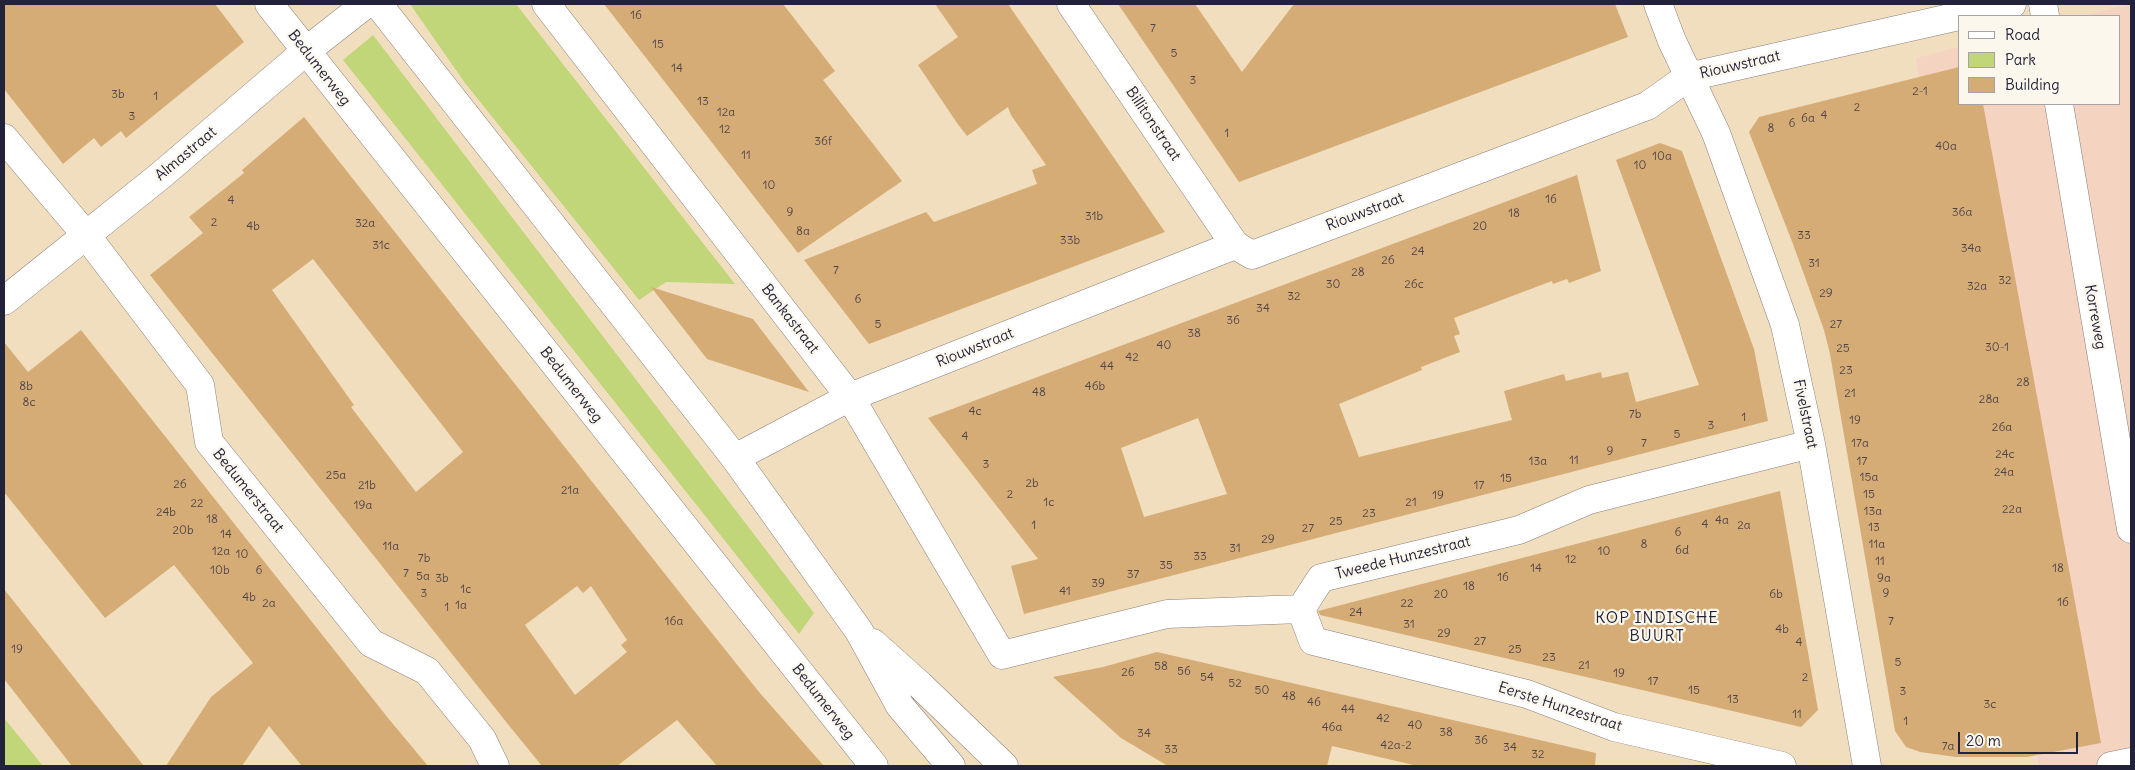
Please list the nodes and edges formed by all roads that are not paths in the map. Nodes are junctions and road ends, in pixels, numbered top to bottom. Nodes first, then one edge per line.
1 (268, 4) edge
2 (366, 4) edge
3 (378, 4) edge
4 (546, 4) edge
5 (1071, 4) edge
6 (1658, 4) edge
7 (2012, 4) edge
8 (1963, 15) edge
9 (1958, 16) edge
10 (306, 51) junction
11 (1688, 77) junction
12 (2059, 105) edge
13 (4, 138) edge
14 (86, 235) junction
15 (1235, 245) junction
16 (4, 301) edge
17 (850, 397) junction
18 (1812, 444) junction
19 (735, 458) junction
20 (2131, 530) edge
21 (1302, 609) junction
22 (859, 631) junction
23 (2131, 762) edge
24 (495, 766) edge
25 (874, 766) edge
26 (951, 766) edge
27 (1004, 766) edge
28 (1782, 766) edge
29 (1866, 766) edge
30 (2111, 766) edge

1 - 10 street, Bedumerweg
2 - 10 street, Almastraat
3 - 19 street
4 - 17 street, Bankastraat
5 - 15 street, Billitonstraat
6 - 11 street, Fivelstraat
7 - 8 street, Riouwstraat
9 - 11 street, Riouwstraat
10 - 14 street, Almastraat
10 - 25 street, Bedumerweg
11 - 15 street, Riouwstraat
11 - 18 street, Fivelstraat
12 - 20 street, Korreweg
13 - 14 street, Bedumerstraat
14 - 16 street, Almastraat
14 - 24 street, Bedumerstraat
15 - 17 street, Riouwstraat
17 - 19 street, Riouwstraat
17 - 21 street, Bankastraat
18 - 21 street, Tweede Hunzestraat
18 - 29 street, Fivelstraat
19 - 22 street
21 - 28 street, Eerste Hunzestraat
22 - 26 street
22 - 27 street
23 - 30 street

